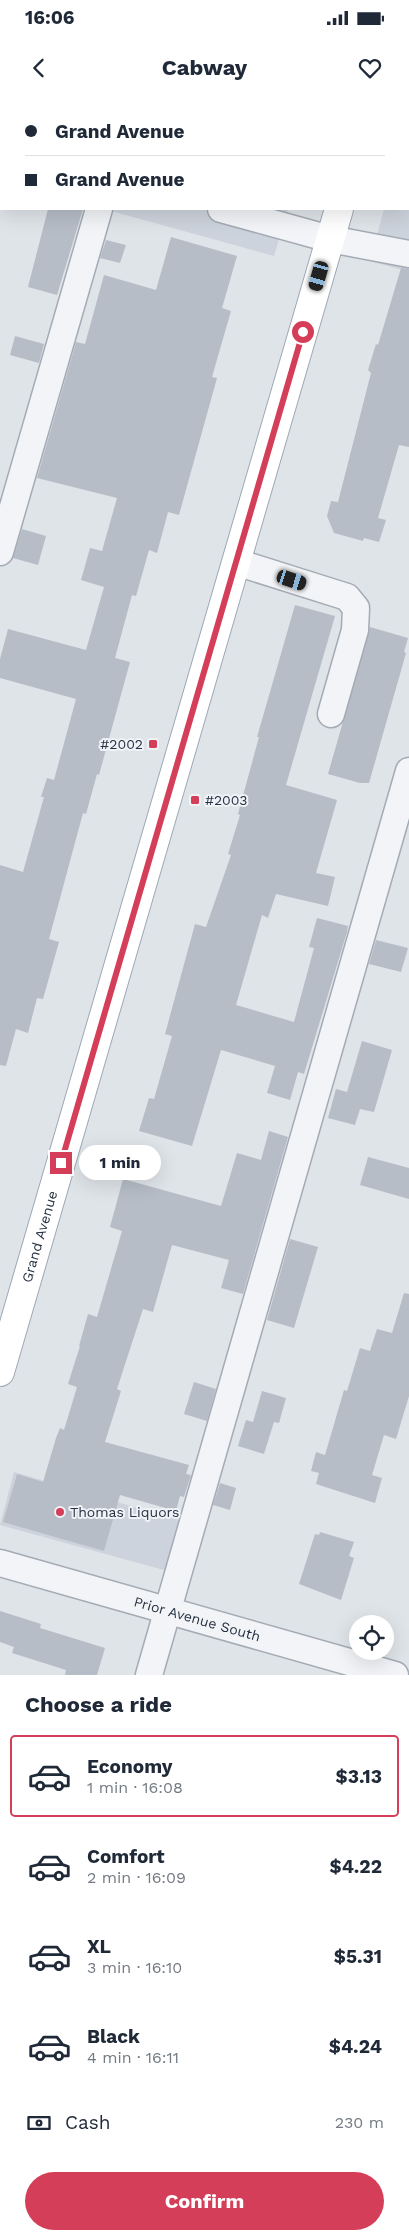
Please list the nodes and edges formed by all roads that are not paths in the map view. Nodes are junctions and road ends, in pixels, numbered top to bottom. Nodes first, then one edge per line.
1 (99, 210) edge
2 (230, 210) edge
3 (339, 210) edge
4 (255, 213) edge
5 (330, 239) junction
6 (409, 254) edge
7 (0, 552) edge
8 (236, 562) junction
9 (331, 714) dead end
10 (409, 771) edge
11 (0, 1372) edge
12 (0, 1563) edge
13 (167, 1610) junction
14 (149, 1675) edge
15 (395, 1675) edge

1 - 7 street
2 - 4 street
3 - 5 main road, Grand Avenue
4 - 5 street
5 - 6 street
5 - 8 main road, Grand Avenue
8 - 9 street
8 - 11 main road, Grand Avenue
10 - 13 street
12 - 13 street, Prior Avenue South
13 - 14 street
13 - 15 street, Prior Avenue South

